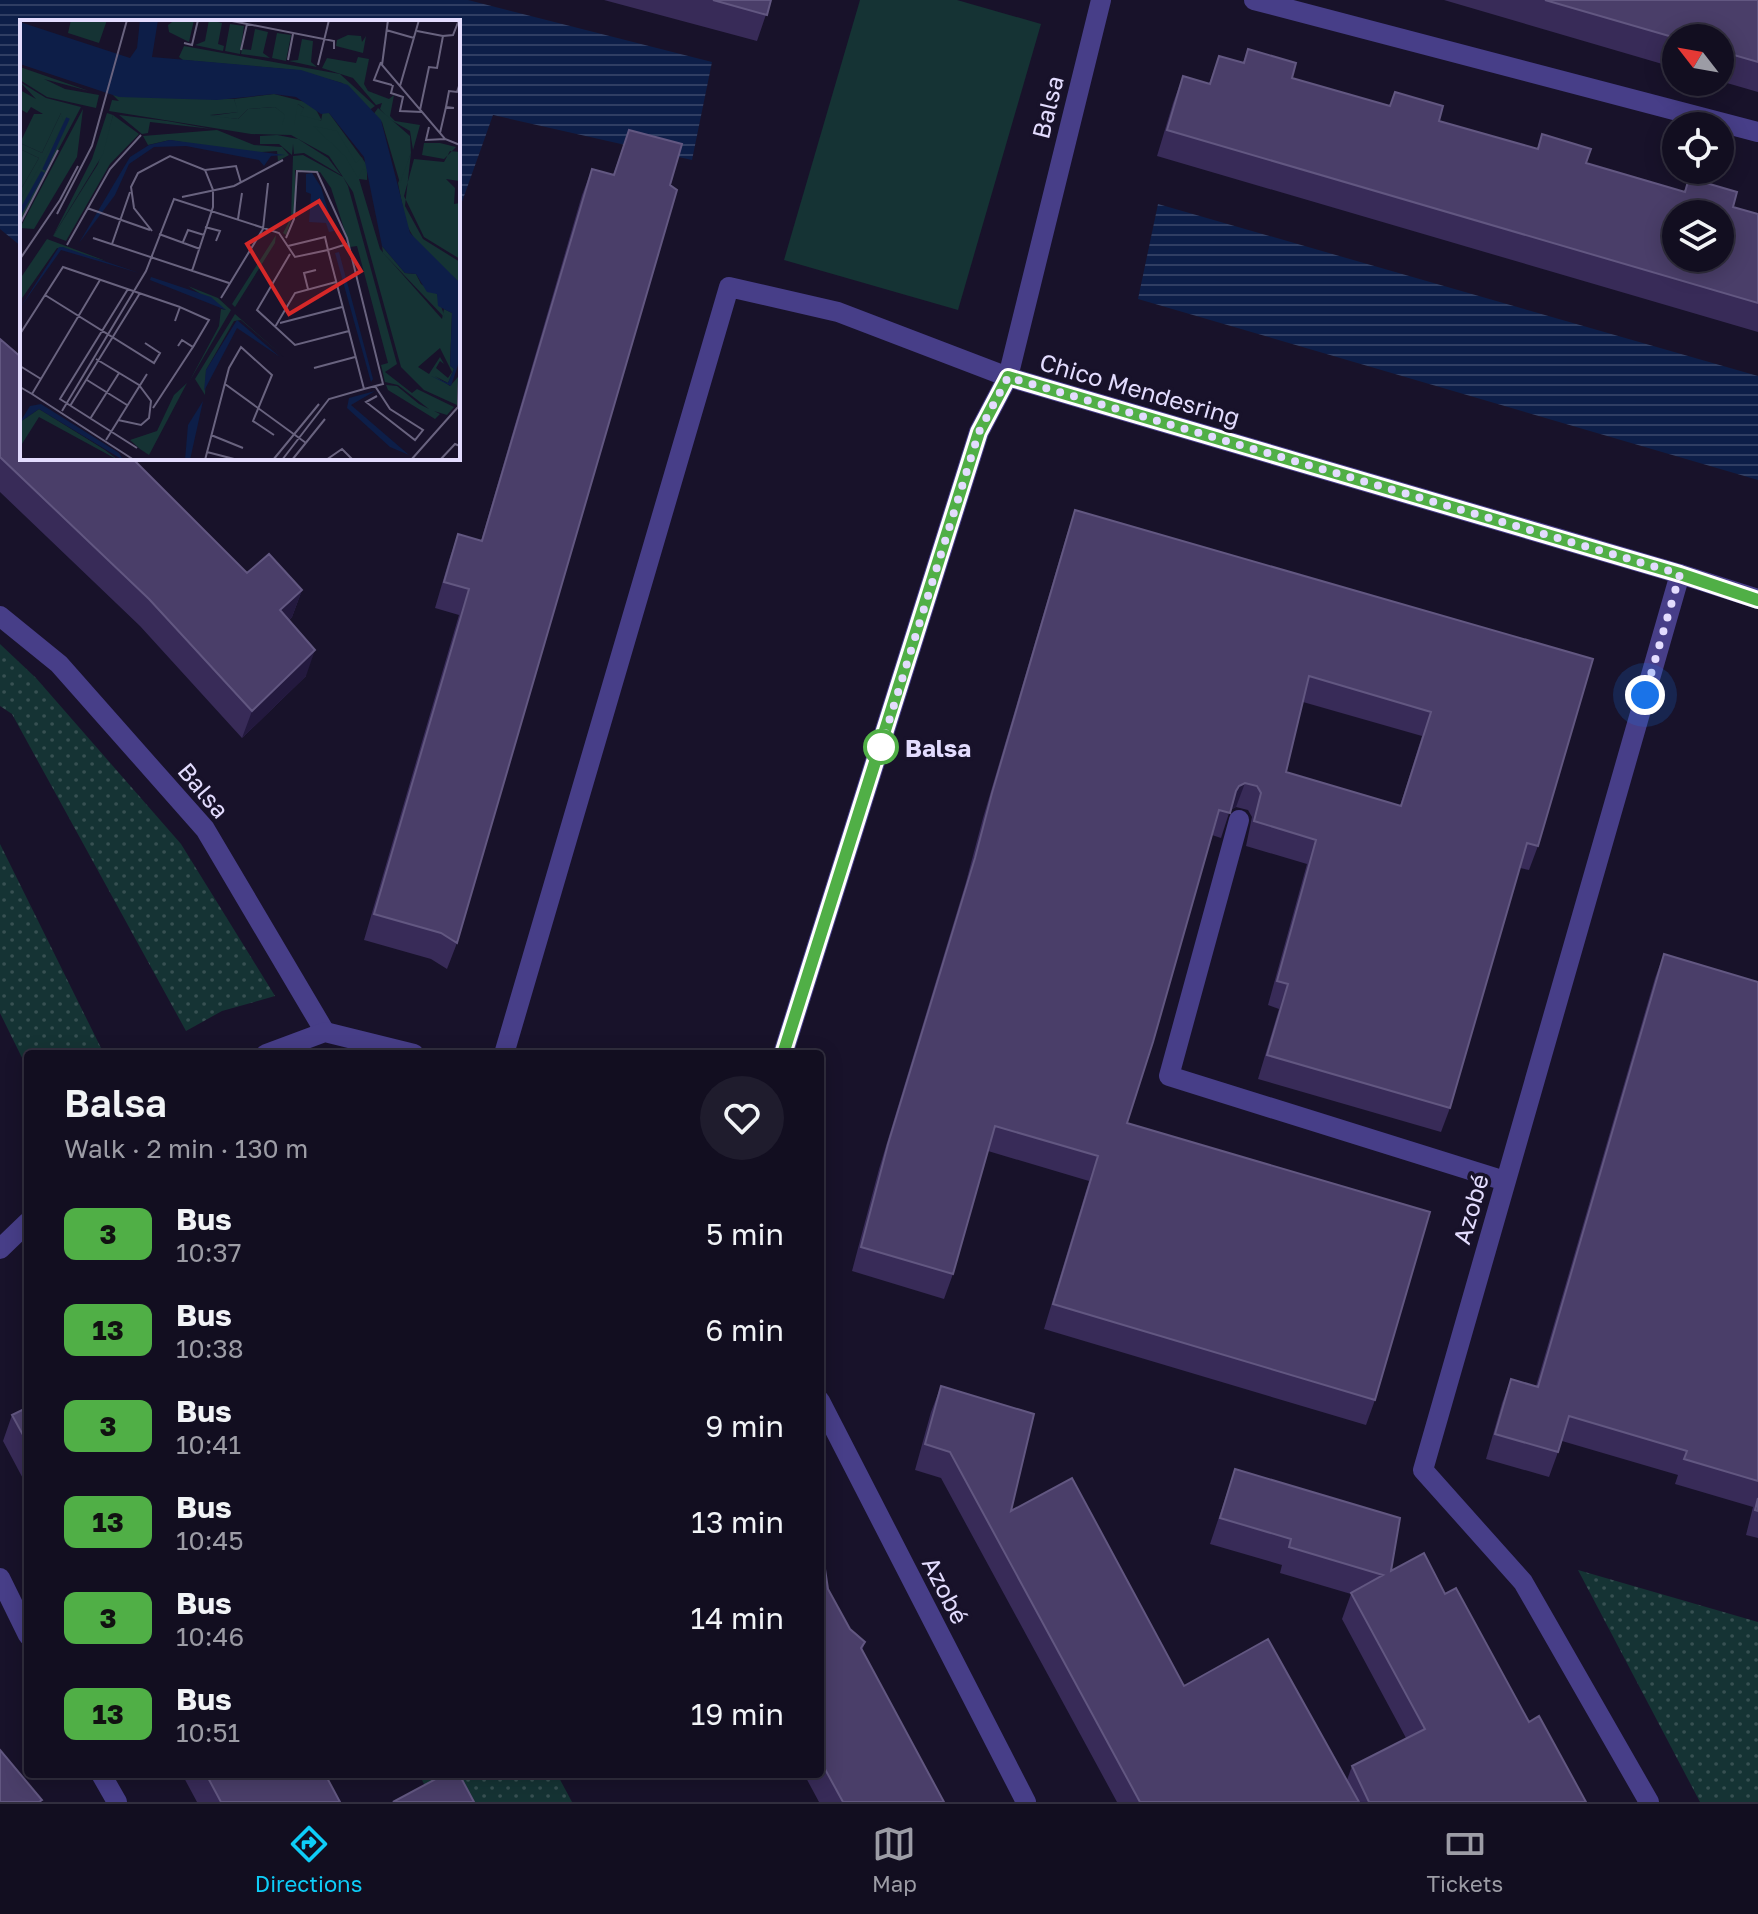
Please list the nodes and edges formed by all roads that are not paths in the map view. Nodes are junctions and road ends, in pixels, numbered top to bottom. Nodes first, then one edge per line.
1 (1101, 0) edge
2 (1254, 0) edge
3 (1758, 132) edge
4 (1008, 377) junction
5 (1680, 574) junction
6 (1758, 599) edge
7 (0, 616) edge
8 (1239, 820) edge
9 (325, 1032) junction
10 (277, 1050) edge
11 (398, 1050) edge
12 (505, 1050) edge
13 (784, 1050) edge
14 (1505, 1181) junction
15 (24, 1226) edge
16 (0, 1249) edge
17 (824, 1409) edge
18 (0, 1578) edge
19 (24, 1627) edge
20 (103, 1778) edge
21 (117, 1802) edge
22 (1026, 1802) edge
23 (1649, 1802) edge

1 - 4 street, Balsa
2 - 3 street
4 - 5 street, Chico Mendesring
4 - 12 street
4 - 13 street, Chico Mendesring
5 - 6 street, Chico Mendesring
5 - 14 street, Azobé
7 - 9 street, Balsa
8 - 14 street
9 - 10 street
9 - 11 street
14 - 23 street, Azobé
15 - 16 street
17 - 22 street, Azobé
18 - 19 street
20 - 21 street

